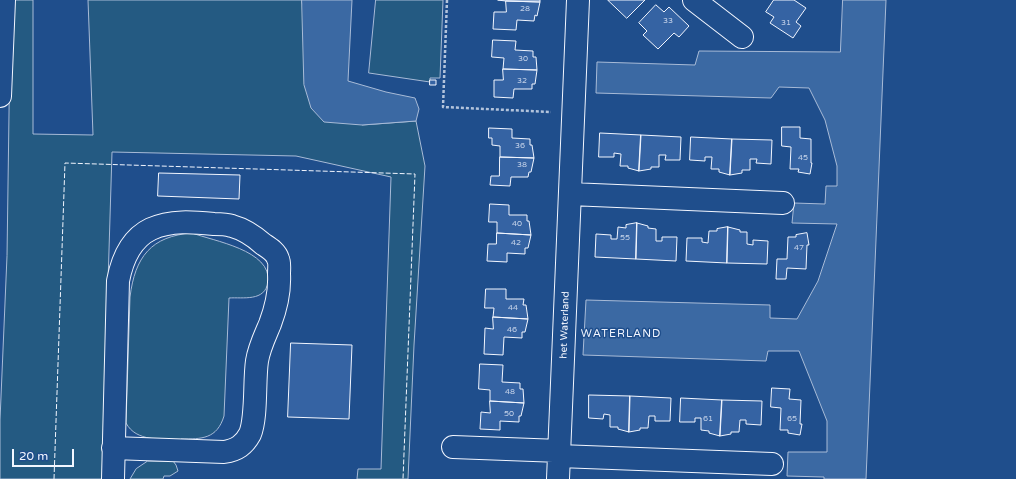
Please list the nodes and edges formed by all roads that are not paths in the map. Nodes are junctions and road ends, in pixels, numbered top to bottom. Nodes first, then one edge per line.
1 (4, 0) edge
2 (578, 0) edge
3 (694, 0) edge
4 (742, 37) dead end
5 (0, 96) edge
6 (570, 194) junction
7 (780, 203) dead end
8 (453, 447) dead end
9 (113, 448) junction
10 (560, 453) junction
11 (769, 464) dead end
12 (113, 479) edge
13 (558, 479) edge

1 - 5 street
2 - 6 street, het Waterland
3 - 4 street
6 - 7 street
6 - 10 street, het Waterland
8 - 10 street
9 - 9 street
9 - 12 street
10 - 11 street
10 - 13 street, het Waterland

